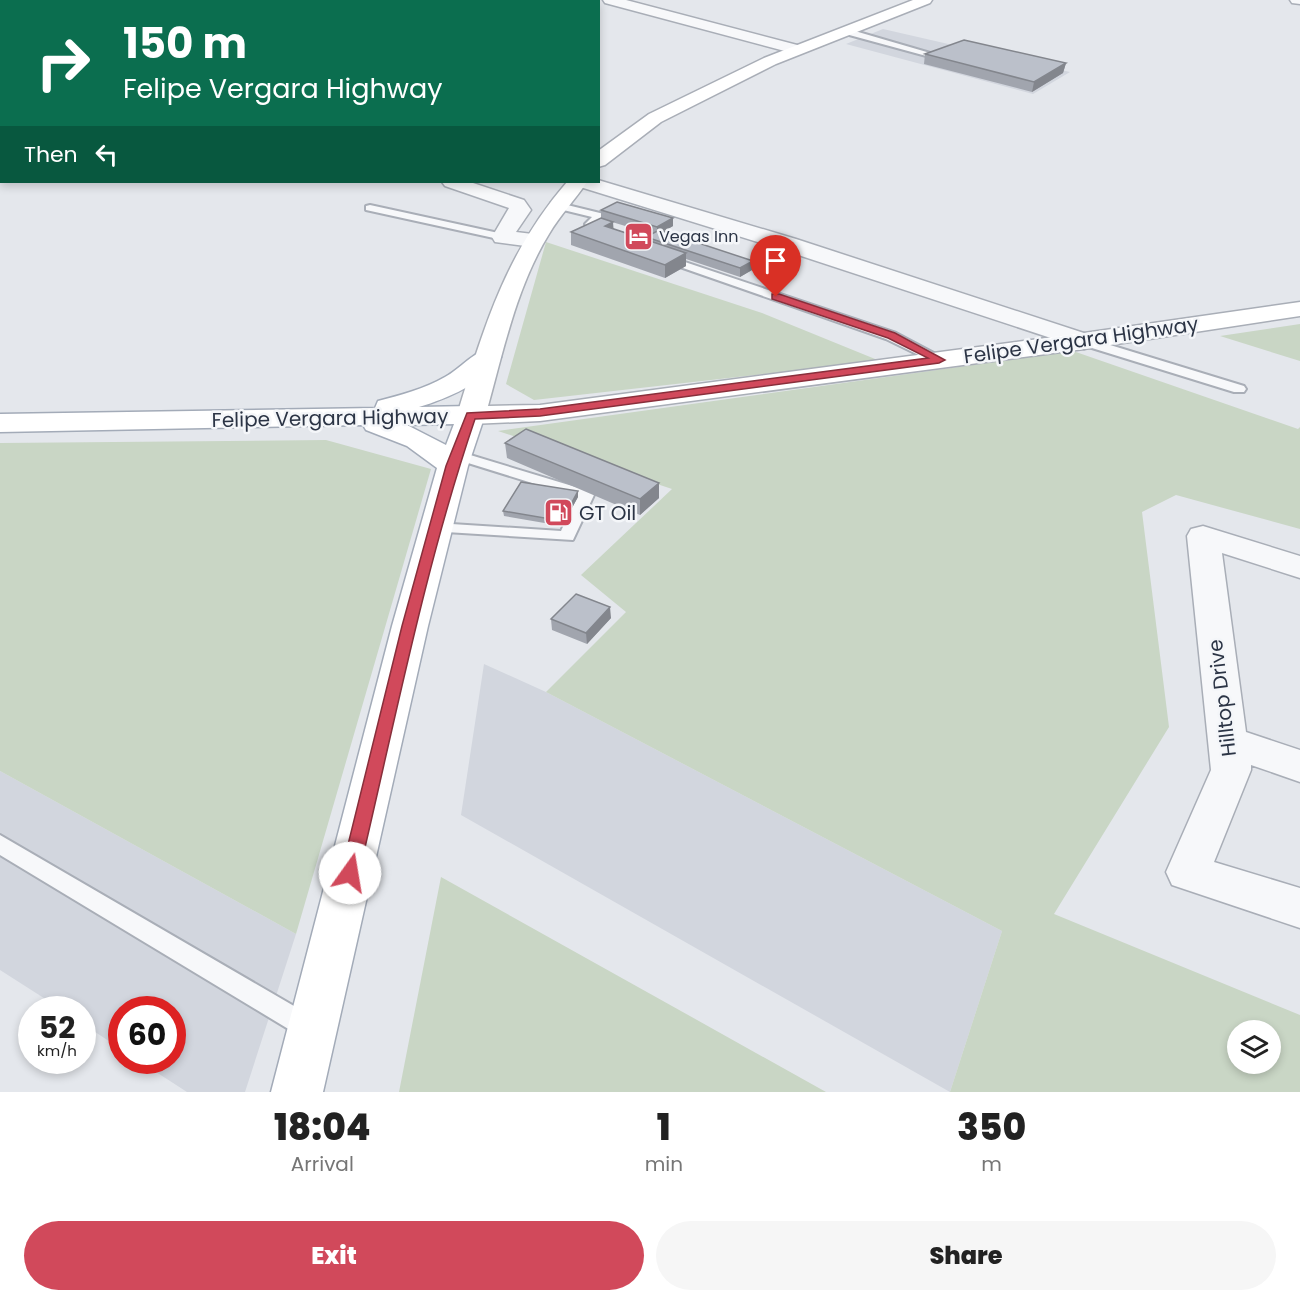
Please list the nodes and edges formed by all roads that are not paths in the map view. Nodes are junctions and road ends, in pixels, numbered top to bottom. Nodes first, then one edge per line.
1 (610, 0) edge
2 (924, 0) edge
3 (845, 32) junction
4 (796, 49) junction
5 (748, 55) dead end
6 (933, 56) edge
7 (770, 61) junction
8 (600, 159) edge
9 (455, 183) edge
10 (576, 183) edge
11 (587, 183) edge
12 (555, 206) junction
13 (370, 208) dead end
14 (618, 234) edge
15 (503, 237) junction
16 (533, 240) junction
17 (655, 255) edge
18 (1300, 309) edge
19 (1084, 341) junction
20 (488, 357) junction
21 (939, 360) junction
22 (1239, 389) dead end
23 (471, 415) junction
24 (348, 417) junction
25 (0, 423) edge
26 (455, 461) junction
27 (436, 528) junction
28 (1300, 567) edge
29 (1227, 741) junction
30 (1300, 766) edge
31 (0, 844) edge
32 (1300, 908) edge
33 (312, 1030) junction
34 (297, 1092) edge

1 - 4 street
2 - 3 street
3 - 4 street
3 - 6 lane
4 - 7 street
5 - 7 street
7 - 8 street
9 - 15 street
10 - 12 street
11 - 19 street
12 - 14 lane
12 - 16 street
13 - 15 lane
15 - 16 street
16 - 20 street
17 - 21 lane
18 - 19 street, Felipe Vergara Highway
19 - 21 street, Felipe Vergara Highway
19 - 22 lane
20 - 23 street
20 - 24 street
21 - 23 street, Felipe Vergara Highway
23 - 24 street, Felipe Vergara Highway
23 - 26 street
24 - 25 street, Felipe Vergara Highway
24 - 26 street
26 - 27 street
26 - 27 lane
27 - 33 street
28 - 29 street, Hilltop Drive
29 - 30 street
29 - 32 street, Hilltop Drive
31 - 33 lane
33 - 34 street

